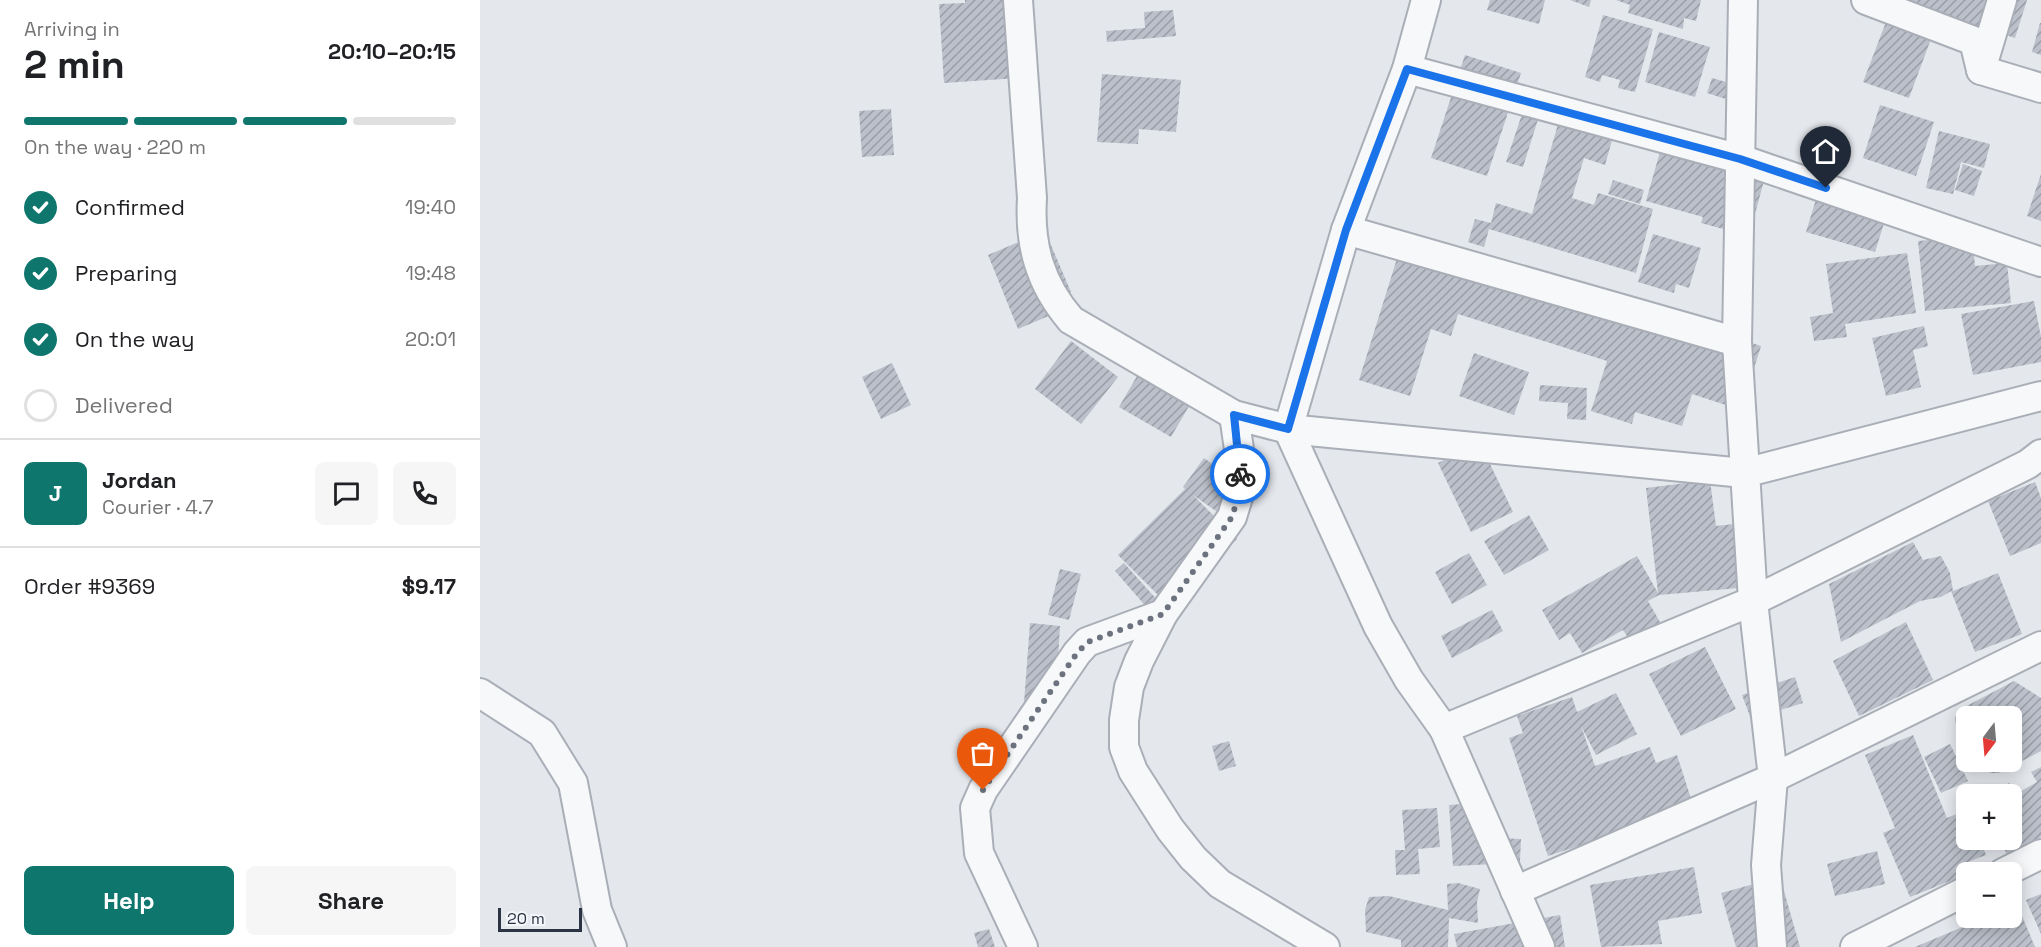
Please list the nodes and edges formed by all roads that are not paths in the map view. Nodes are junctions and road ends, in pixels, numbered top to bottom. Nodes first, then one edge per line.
1 (1018, 0) edge
2 (1426, 0) edge
3 (1743, 0) edge
4 (1866, 0) edge
5 (2002, 0) edge
6 (1407, 69) junction
7 (1981, 70) junction
8 (2041, 88) edge
9 (1740, 159) junction
10 (1346, 230) junction
11 (2041, 262) edge
12 (1737, 342) junction
13 (2041, 396) edge
14 (1234, 415) junction
15 (1288, 429) junction
16 (2041, 454) edge
17 (1744, 473) junction
18 (1754, 600) junction
19 (1163, 614) junction
20 (2041, 645) edge
21 (480, 693) edge
22 (1444, 729) junction
23 (1773, 778) junction
24 (2041, 854) edge
25 (2022, 864) edge
26 (1515, 891) junction
27 (1956, 896) edge
28 (612, 947) edge
29 (1023, 947) edge
30 (1325, 947) edge
31 (1540, 947) edge
32 (1772, 947) edge
33 (1855, 947) edge

1 - 14 street
2 - 6 street
3 - 9 street
4 - 7 street
5 - 7 street
6 - 9 street
6 - 10 street
7 - 8 street
9 - 11 street
9 - 12 street
10 - 12 street
10 - 15 street
12 - 17 street
13 - 17 street
14 - 15 street
14 - 19 street
15 - 17 street
15 - 22 street
16 - 18 street
17 - 18 street
18 - 22 street
18 - 23 street
19 - 29 street
19 - 30 street
20 - 23 street
21 - 28 street
22 - 26 street
23 - 26 street
23 - 32 street
24 - 25 street
26 - 31 street
27 - 33 street

